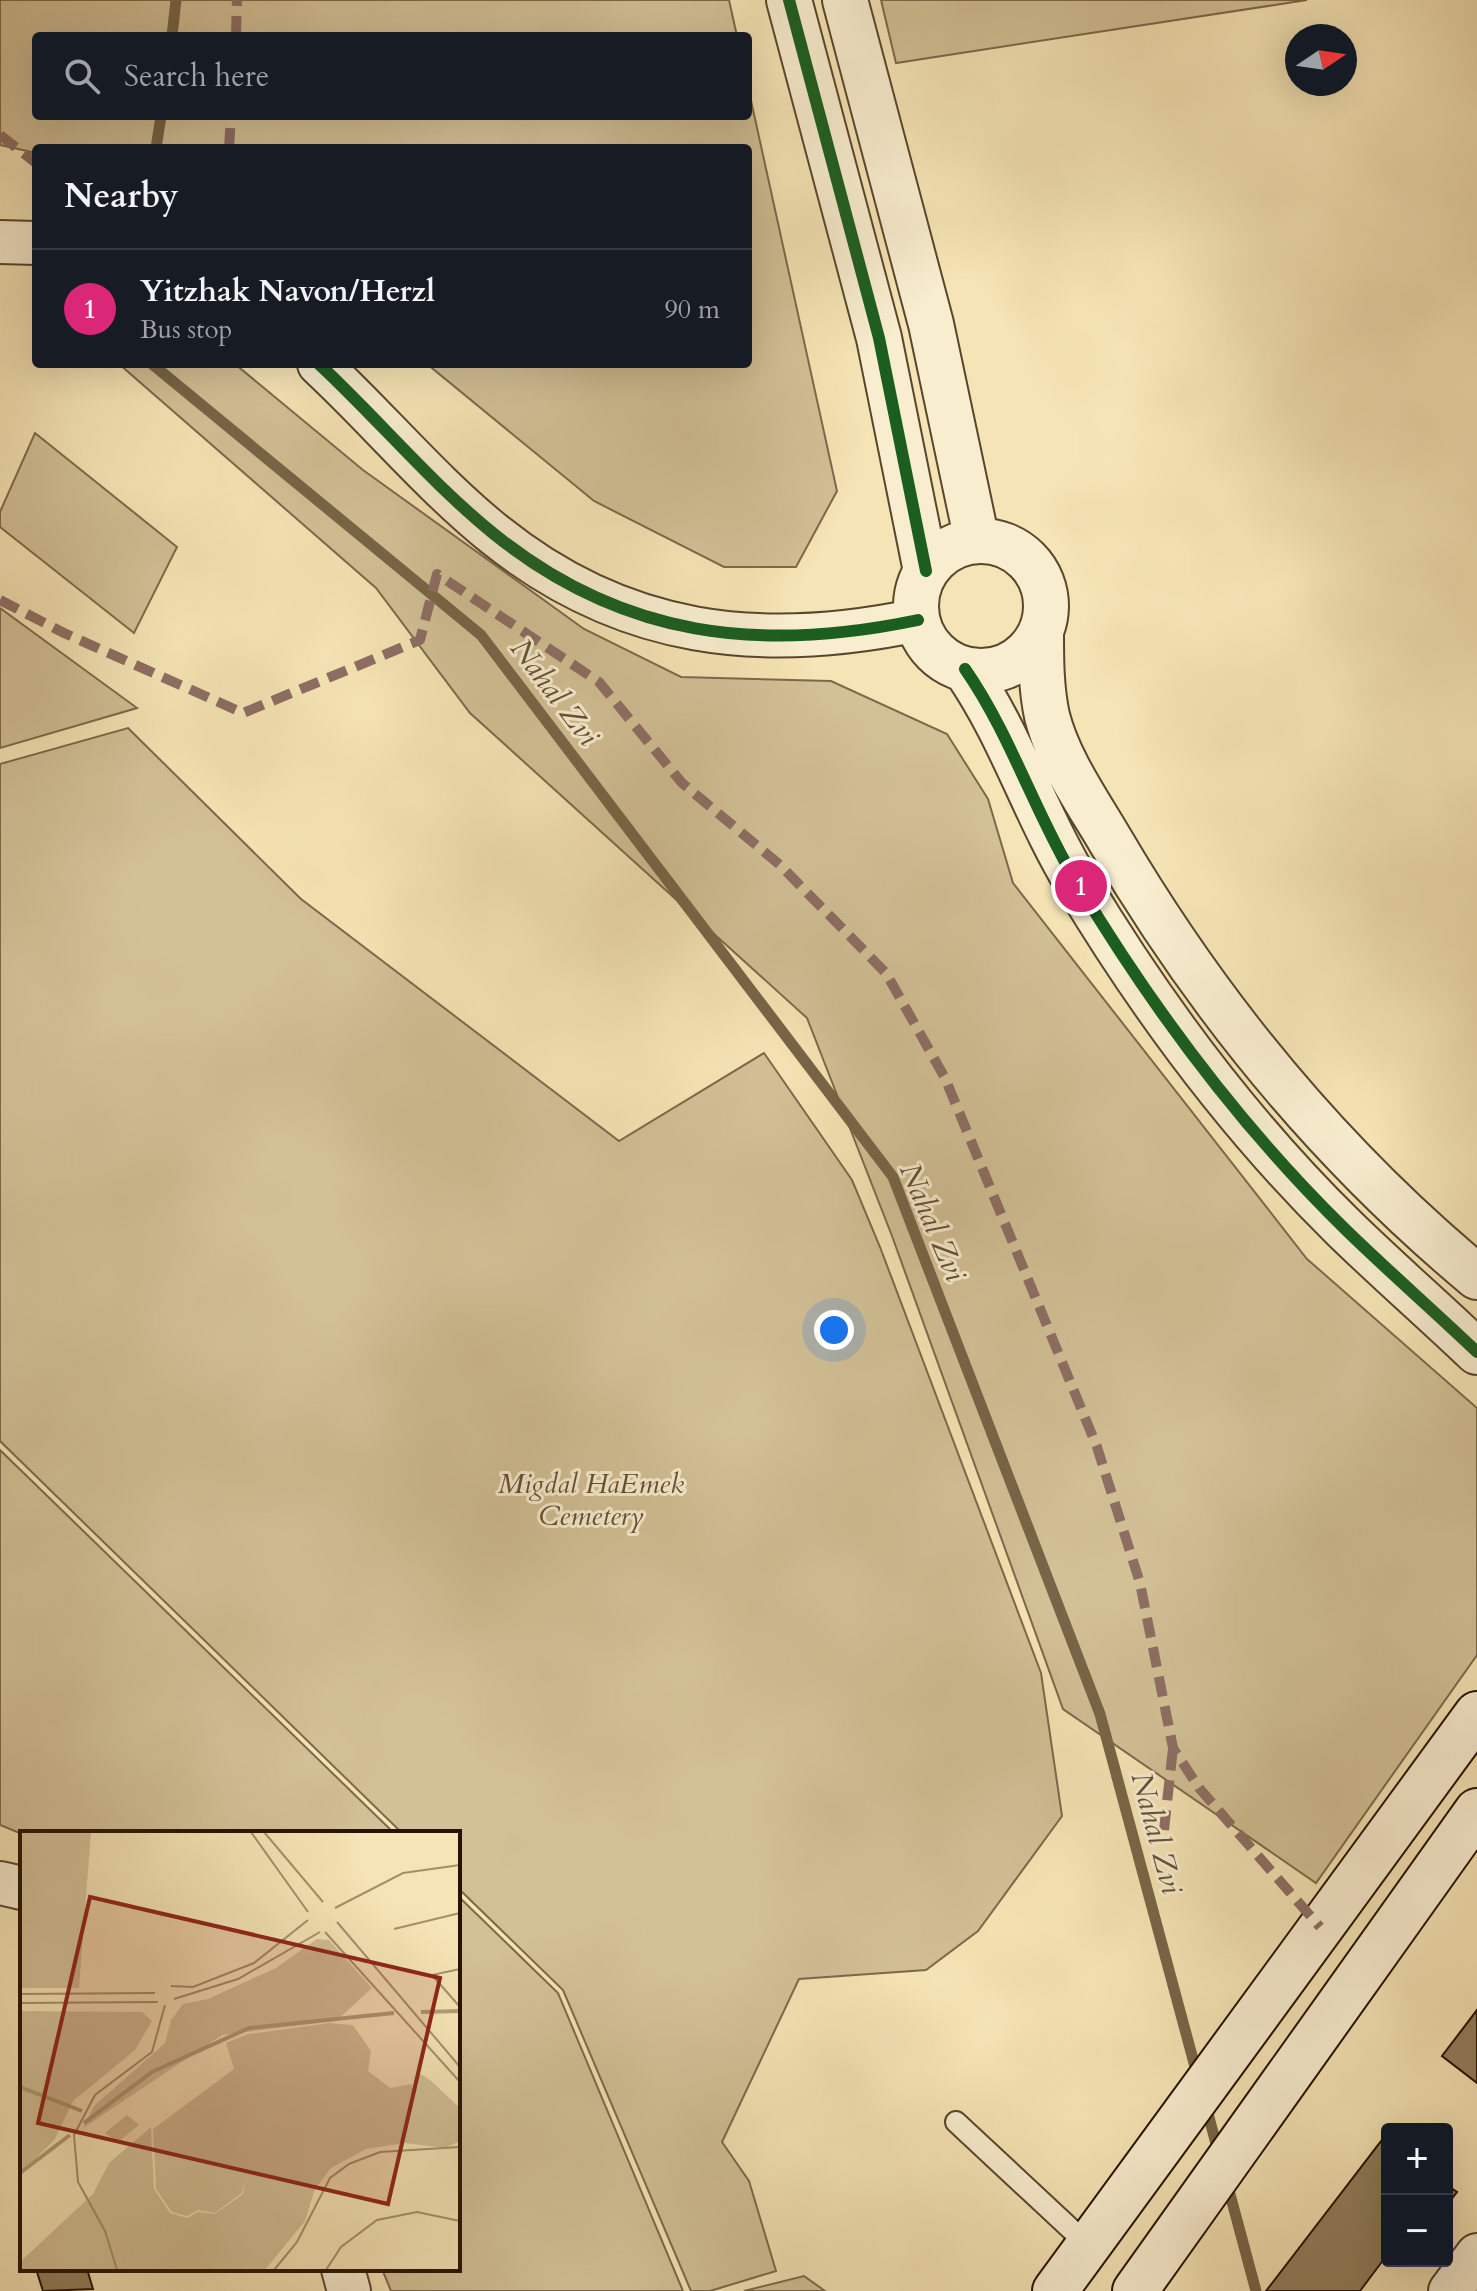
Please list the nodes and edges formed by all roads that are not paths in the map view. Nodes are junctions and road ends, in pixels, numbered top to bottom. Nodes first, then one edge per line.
1 (789, 0) edge
2 (845, 0) edge
3 (0, 242) edge
4 (32, 243) edge
5 (323, 368) edge
6 (977, 541) junction
7 (926, 571) junction
8 (918, 620) junction
9 (1041, 632) junction
10 (965, 669) junction
11 (1477, 1277) edge
12 (1477, 1352) edge
13 (1477, 1714) edge
14 (1477, 1811) edge
15 (0, 1883) edge
16 (20, 1888) edge
17 (956, 2122) dead end
18 (1088, 2245) junction
19 (1477, 2255) edge
20 (344, 2271) edge
21 (349, 2291) edge
22 (1055, 2291) edge
23 (1135, 2291) edge
24 (1450, 2291) edge

1 - 7 street
2 - 6 street
3 - 4 street
5 - 8 street
6 - 7 street
6 - 9 street
7 - 8 street
8 - 10 street
9 - 10 street
9 - 11 street
10 - 12 street
13 - 18 street
14 - 23 street
15 - 16 street
17 - 18 lane
18 - 22 street
19 - 24 street
20 - 21 street

